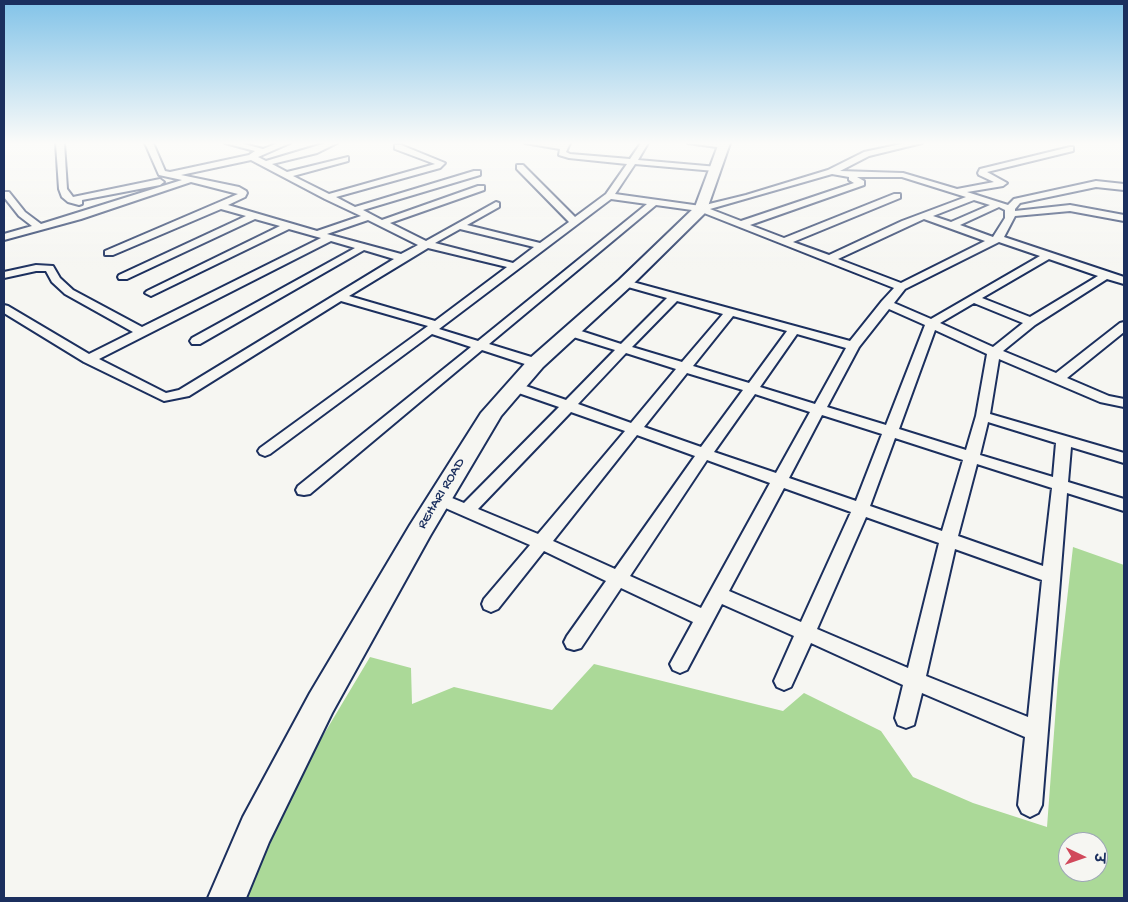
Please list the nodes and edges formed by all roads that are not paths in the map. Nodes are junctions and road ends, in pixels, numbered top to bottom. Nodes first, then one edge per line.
1 (63, 185) edge
2 (151, 185) edge
3 (168, 185) edge
4 (216, 185) edge
5 (305, 185) edge
6 (370, 185) edge
7 (437, 185) edge
8 (538, 185) edge
9 (617, 185) edge
10 (711, 185) edge
11 (792, 185) edge
12 (855, 185) edge
13 (937, 185) edge
14 (987, 185) edge
15 (1091, 185) edge
16 (1106, 185) edge
17 (1124, 187) edge
18 (481, 188) dead end
19 (957, 191) junction
20 (6, 194) dead end
21 (609, 196) junction
22 (897, 196) dead end
23 (328, 197) junction
24 (974, 197) junction
25 (71, 200) junction
26 (655, 202) junction
27 (496, 204) dead end
28 (999, 204) junction
29 (220, 206) junction
30 (702, 209) junction
31 (102, 210) junction
32 (354, 210) junction
33 (1011, 211) junction
34 (254, 216) junction
35 (925, 216) junction
36 (368, 217) junction
37 (1124, 218) edge
38 (574, 222) junction
39 (382, 224) junction
40 (742, 224) junction
41 (288, 226) junction
42 (458, 226) junction
43 (952, 226) junction
44 (40, 228) junction
45 (316, 234) junction
46 (4, 237) edge
47 (329, 238) junction
48 (996, 239) junction
49 (786, 241) junction
50 (425, 244) junction
51 (541, 246) junction
52 (363, 247) junction
53 (109, 253) dead end
54 (1048, 255) junction
55 (402, 258) junction
56 (829, 259) junction
57 (514, 266) junction
58 (4, 275) edge
59 (1106, 275) junction
60 (123, 277) dead end
61 (1124, 281) edge
62 (625, 283) junction
63 (901, 287) junction
64 (150, 293) dead end
65 (340, 297) junction
66 (674, 297) junction
67 (974, 299) junction
68 (886, 303) junction
69 (4, 308) edge
70 (730, 312) junction
71 (1031, 322) junction
72 (932, 324) junction
73 (1124, 326) edge
74 (434, 327) junction
75 (794, 330) junction
76 (142, 332) junction
77 (572, 332) junction
78 (196, 341) dead end
79 (480, 345) junction
80 (853, 346) junction
81 (624, 348) junction
82 (994, 352) junction
83 (89, 359) junction
84 (536, 363) junction
85 (685, 367) junction
86 (1057, 379) junction
87 (515, 386) junction
88 (752, 388) junction
89 (1124, 403) edge
90 (568, 406) junction
91 (819, 409) junction
92 (983, 416) junction
93 (634, 429) junction
94 (891, 432) junction
95 (1064, 441) junction
96 (265, 450) dead end
97 (704, 454) junction
98 (971, 457) junction
99 (1124, 458) edge
100 (779, 480) junction
101 (1060, 484) junction
102 (304, 490) dead end
103 (440, 499) junction
104 (1124, 505) edge
105 (861, 509) junction
106 (467, 510) junction
107 (948, 540) junction
108 (540, 542) junction
109 (1051, 576) junction
110 (618, 579) junction
111 (719, 594) junction
112 (491, 604) dead end
113 (704, 618) junction
114 (806, 632) junction
115 (574, 642) dead end
116 (680, 664) dead end
117 (914, 680) junction
118 (784, 681) dead end
119 (906, 718) dead end
120 (1037, 731) junction
121 (1030, 804) dead end
122 (227, 898) edge

1 - 25 street
2 - 25 street
3 - 31 street
4 - 29 street
5 - 23 street
6 - 23 street
7 - 32 street
8 - 38 street
9 - 21 street
10 - 30 main road, REHARI ROAD
11 - 30 street
12 - 40 street
13 - 19 street
14 - 19 street
15 - 33 street
16 - 17 street
18 - 39 street
19 - 24 street
20 - 44 street
21 - 26 street
21 - 38 street
22 - 49 street
23 - 32 street
24 - 28 street
24 - 35 street
25 - 31 street
26 - 30 street
26 - 79 street
27 - 42 street
28 - 33 street
28 - 43 street
29 - 34 street
29 - 53 street
30 - 40 street
30 - 62 main road, REHARI ROAD
31 - 44 street
32 - 36 street
33 - 37 street
33 - 48 street
34 - 41 street
34 - 60 street
35 - 43 street
35 - 56 street
36 - 39 street
36 - 45 street
38 - 51 street
39 - 50 street
40 - 49 street
41 - 45 street
41 - 64 street
42 - 50 street
42 - 51 street
43 - 48 street
44 - 46 street
45 - 47 street
47 - 52 street
47 - 76 street
48 - 54 street
48 - 63 street
49 - 56 street
50 - 55 street
50 - 57 street
51 - 57 street
52 - 55 street
52 - 78 street
54 - 59 street
54 - 67 street
55 - 65 street
56 - 63 street
57 - 74 street
58 - 76 street
59 - 61 street
59 - 71 street
62 - 66 street
62 - 77 main road, REHARI ROAD
63 - 68 street
65 - 74 street
65 - 83 street
66 - 70 street
66 - 81 street
67 - 71 street
67 - 72 street
68 - 72 street
68 - 80 street
69 - 83 street
70 - 75 street
70 - 85 street
71 - 82 street
72 - 82 street
72 - 94 street
73 - 86 street
74 - 79 street
74 - 96 street
75 - 80 street
75 - 88 street
76 - 83 street
77 - 81 street
77 - 84 main road, REHARI ROAD
79 - 84 street
79 - 102 street
80 - 91 street
81 - 85 street
81 - 90 street
82 - 86 street
82 - 92 street
84 - 87 main road, REHARI ROAD
85 - 88 street
85 - 93 street
86 - 89 street
87 - 90 street
87 - 103 main road, REHARI ROAD
88 - 91 street
88 - 97 street
90 - 93 street
90 - 106 street
91 - 94 street
91 - 100 street
92 - 95 street
92 - 98 street
93 - 97 street
93 - 108 street
94 - 98 street
94 - 105 street
95 - 99 street
95 - 101 street
97 - 100 street
97 - 110 street
98 - 101 street
98 - 107 street
100 - 105 street
100 - 111 street
101 - 104 street
101 - 109 street
103 - 106 street
103 - 122 main road, REHARI ROAD
105 - 107 street
105 - 114 street
106 - 108 street
107 - 109 street
107 - 117 street
108 - 110 street
108 - 112 street
109 - 120 street
110 - 113 street
110 - 115 street
111 - 113 street
111 - 114 street
113 - 116 street
114 - 117 street
114 - 118 street
117 - 119 street
117 - 120 street
120 - 121 street

